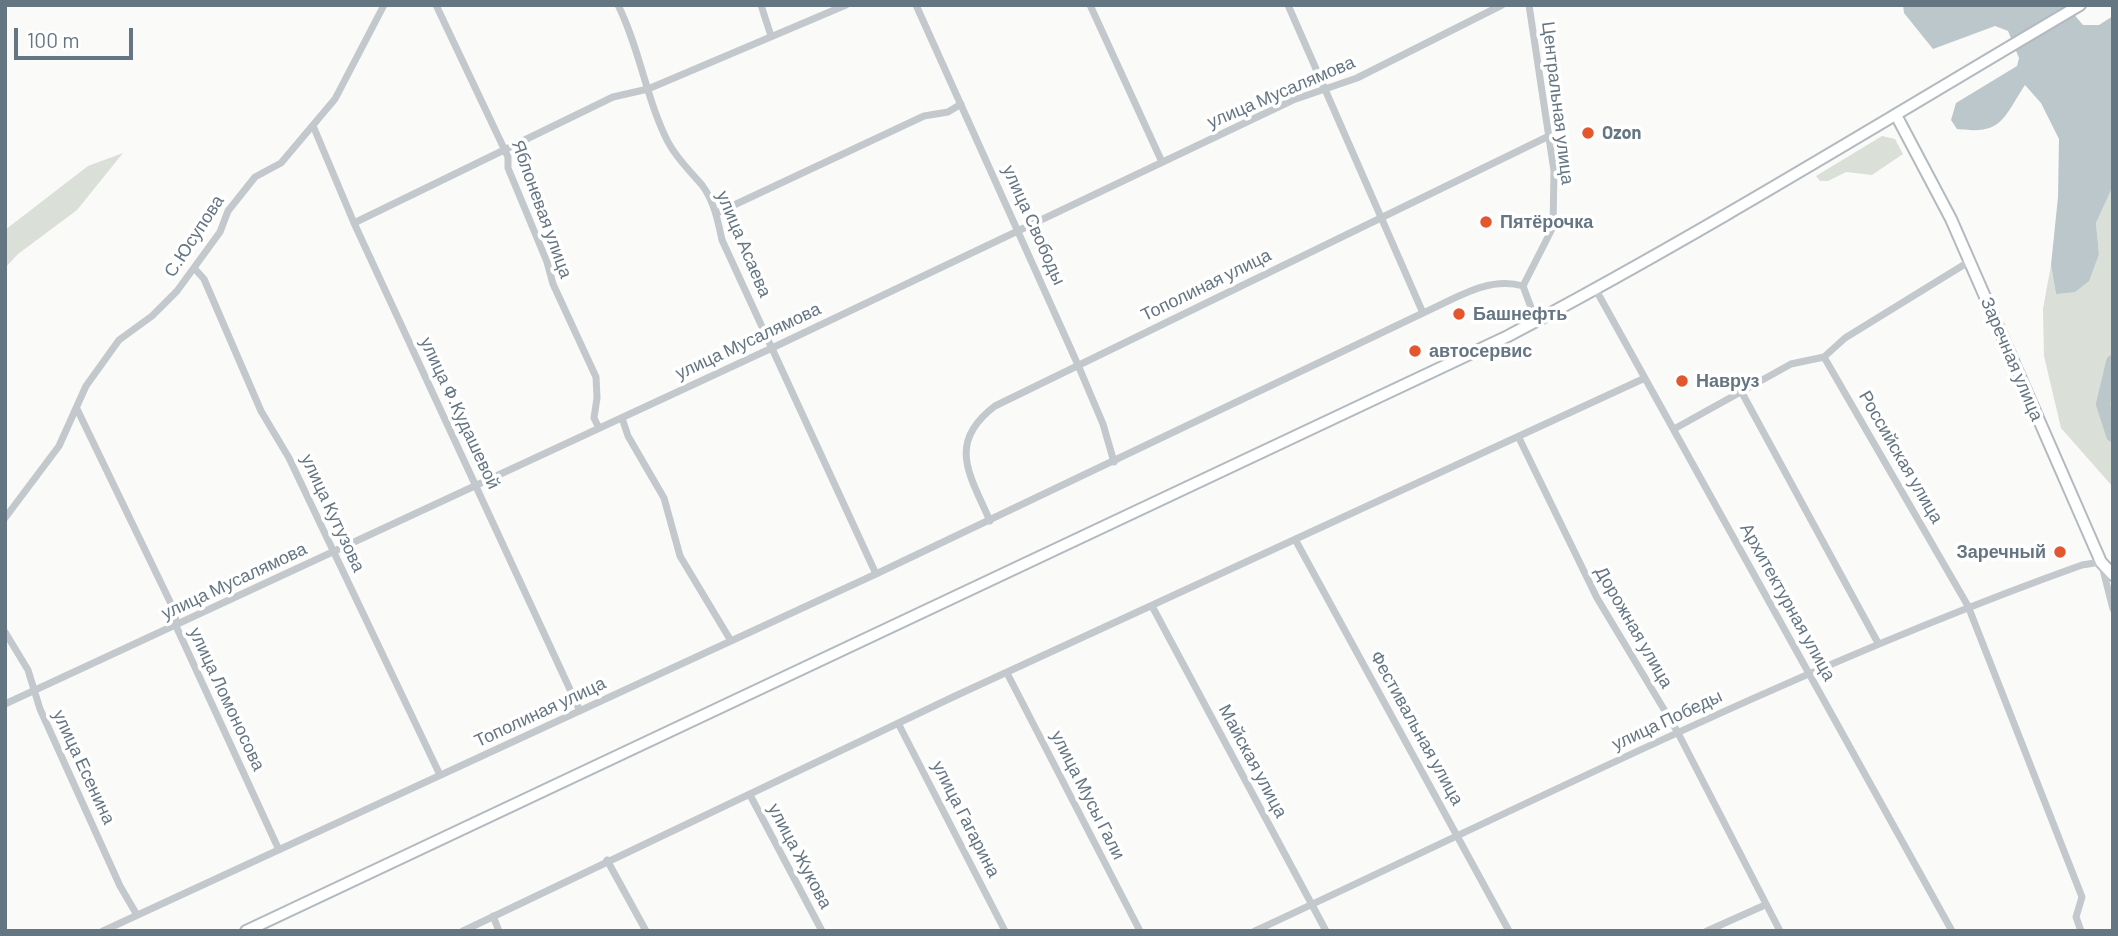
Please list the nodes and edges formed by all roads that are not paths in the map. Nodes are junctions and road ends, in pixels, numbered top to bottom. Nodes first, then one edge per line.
1 (384, 5) edge
2 (436, 5) edge
3 (618, 5) edge
4 (761, 5) edge
5 (846, 5) edge
6 (916, 5) edge
7 (1090, 5) edge
8 (1288, 5) edge
9 (1502, 5) edge
10 (1529, 5) edge
11 (2080, 5) edge
12 (771, 36) junction
13 (1322, 88) junction
14 (648, 89) junction
15 (961, 104) junction
16 (1896, 115) junction
17 (314, 128) junction
18 (1549, 136) junction
19 (505, 150) junction
20 (1163, 162) junction
21 (717, 213) junction
22 (1381, 218) junction
23 (354, 223) junction
24 (1019, 230) junction
25 (1970, 261) junction
26 (194, 268) junction
27 (1523, 286) junction
28 (1596, 290) junction
29 (1423, 313) junction
30 (1536, 321) junction
31 (772, 348) junction
32 (1825, 357) junction
33 (1078, 365) junction
34 (1646, 378) junction
35 (1741, 391) junction
36 (77, 409) junction
37 (622, 418) junction
38 (599, 428) junction
39 (1674, 429) junction
40 (1518, 438) junction
41 (1114, 462) junction
42 (475, 486) junction
43 (5, 518) edge
44 (990, 521) junction
45 (1296, 541) junction
46 (333, 552) junction
47 (2101, 562) junction
48 (876, 575) junction
49 (2113, 575) edge
50 (1152, 606) junction
51 (1968, 606) junction
52 (2113, 609) edge
53 (176, 626) junction
54 (5, 632) edge
55 (731, 642) junction
56 (1878, 643) junction
57 (1809, 671) junction
58 (1007, 673) junction
59 (34, 691) junction
60 (5, 704) edge
61 (580, 711) junction
62 (898, 723) junction
63 (1677, 732) junction
64 (440, 775) junction
65 (750, 795) junction
66 (1459, 836) junction
67 (279, 850) junction
68 (607, 860) junction
69 (1311, 905) junction
70 (1765, 905) junction
71 (137, 915) junction
72 (493, 916) junction
73 (103, 931) edge
74 (246, 931) edge
75 (463, 931) edge
76 (499, 931) edge
77 (646, 931) edge
78 (822, 931) edge
79 (1005, 931) edge
80 (1140, 931) edge
81 (1255, 931) edge
82 (1326, 931) edge
83 (1509, 931) edge
84 (1707, 931) edge
85 (1780, 931) edge
86 (1952, 931) edge
87 (2081, 931) edge

1 - 17 street, С.Юсупова
2 - 19 street, Яблоневая улица
3 - 14 street, улица Асаева
4 - 12 street
5 - 12 street
6 - 15 street, улица Свободы
7 - 20 street
8 - 13 street
9 - 13 street, улица Мусалямова
10 - 18 street, Центральная улица
11 - 16 main road
12 - 14 street
13 - 20 street, улица Мусалямова
13 - 22 street
14 - 19 street
14 - 21 street, улица Асаева
15 - 21 street
15 - 24 street, улица Свободы
16 - 25 main road, Заречная улица
16 - 28 main road
17 - 23 street, улица Ф.Кудашевой
17 - 26 street, С.Юсупова
18 - 22 street, Тополиная улица
18 - 27 street, Центральная улица
19 - 23 street
19 - 38 street, Яблоневая улица
20 - 24 street, улица Мусалямова
21 - 31 street, улица Асаева
22 - 29 street
22 - 33 street, Тополиная улица
23 - 42 street, улица Ф.Кудашевой
24 - 31 street, улица Мусалямова
24 - 33 street, улица Свободы
25 - 32 street
25 - 47 main road, Заречная улица
26 - 36 street, С.Юсупова
26 - 46 street, улица Кутузова
27 - 29 street, Тополиная улица
27 - 30 street
28 - 30 main road
28 - 34 street, Архитектурная улица
29 - 41 street, Тополиная улица
30 - 74 main road
31 - 37 street, улица Мусалямова
31 - 48 street, улица Асаева
32 - 35 street
32 - 51 street, Российская улица
33 - 41 street, улица Свободы
33 - 44 street, Тополиная улица
34 - 39 street, Архитектурная улица
34 - 40 street
35 - 39 street
35 - 56 street
36 - 43 street, С.Юсупова
36 - 53 street, улица Ломоносова
37 - 38 street, улица Мусалямова
37 - 55 street
38 - 42 street, улица Мусалямова
39 - 57 street, Архитектурная улица
40 - 45 street
40 - 63 street, Дорожная улица
41 - 44 street, Тополиная улица
42 - 46 street, улица Мусалямова
42 - 61 street, улица Ф.Кудашевой
44 - 48 street, Тополиная улица
45 - 50 street
45 - 66 street, Фестивальная улица
46 - 53 street, улица Мусалямова
46 - 64 street, улица Кутузова
47 - 49 main road
47 - 51 street, улица Победы
47 - 52 street, Заречная улица
48 - 55 street, Тополиная улица
50 - 58 street
50 - 69 street, Майская улица
51 - 56 street, улица Победы
51 - 87 street, Российская улица
53 - 59 street, улица Мусалямова
53 - 67 street, улица Ломоносова
54 - 59 street, улица Есенина
55 - 61 street, Тополиная улица
56 - 57 street, улица Победы
57 - 63 street, улица Победы
57 - 86 street, Архитектурная улица
58 - 62 street
58 - 80 street, улица Мусы Гали
59 - 60 street, улица Мусалямова
59 - 71 street, улица Есенина
61 - 64 street, Тополиная улица
62 - 65 street
62 - 79 street, улица Гагарина
63 - 66 street, улица Победы
63 - 70 street, Дорожная улица
64 - 67 street, Тополиная улица
65 - 68 street
65 - 78 street, улица Жукова
66 - 69 street, улица Победы
66 - 83 street, Фестивальная улица
67 - 71 street, Тополиная улица
68 - 72 street
68 - 77 street
69 - 81 street, улица Победы
69 - 82 street, Майская улица
70 - 84 street
70 - 85 street, Дорожная улица
71 - 73 street, Тополиная улица
72 - 75 street
72 - 76 street

